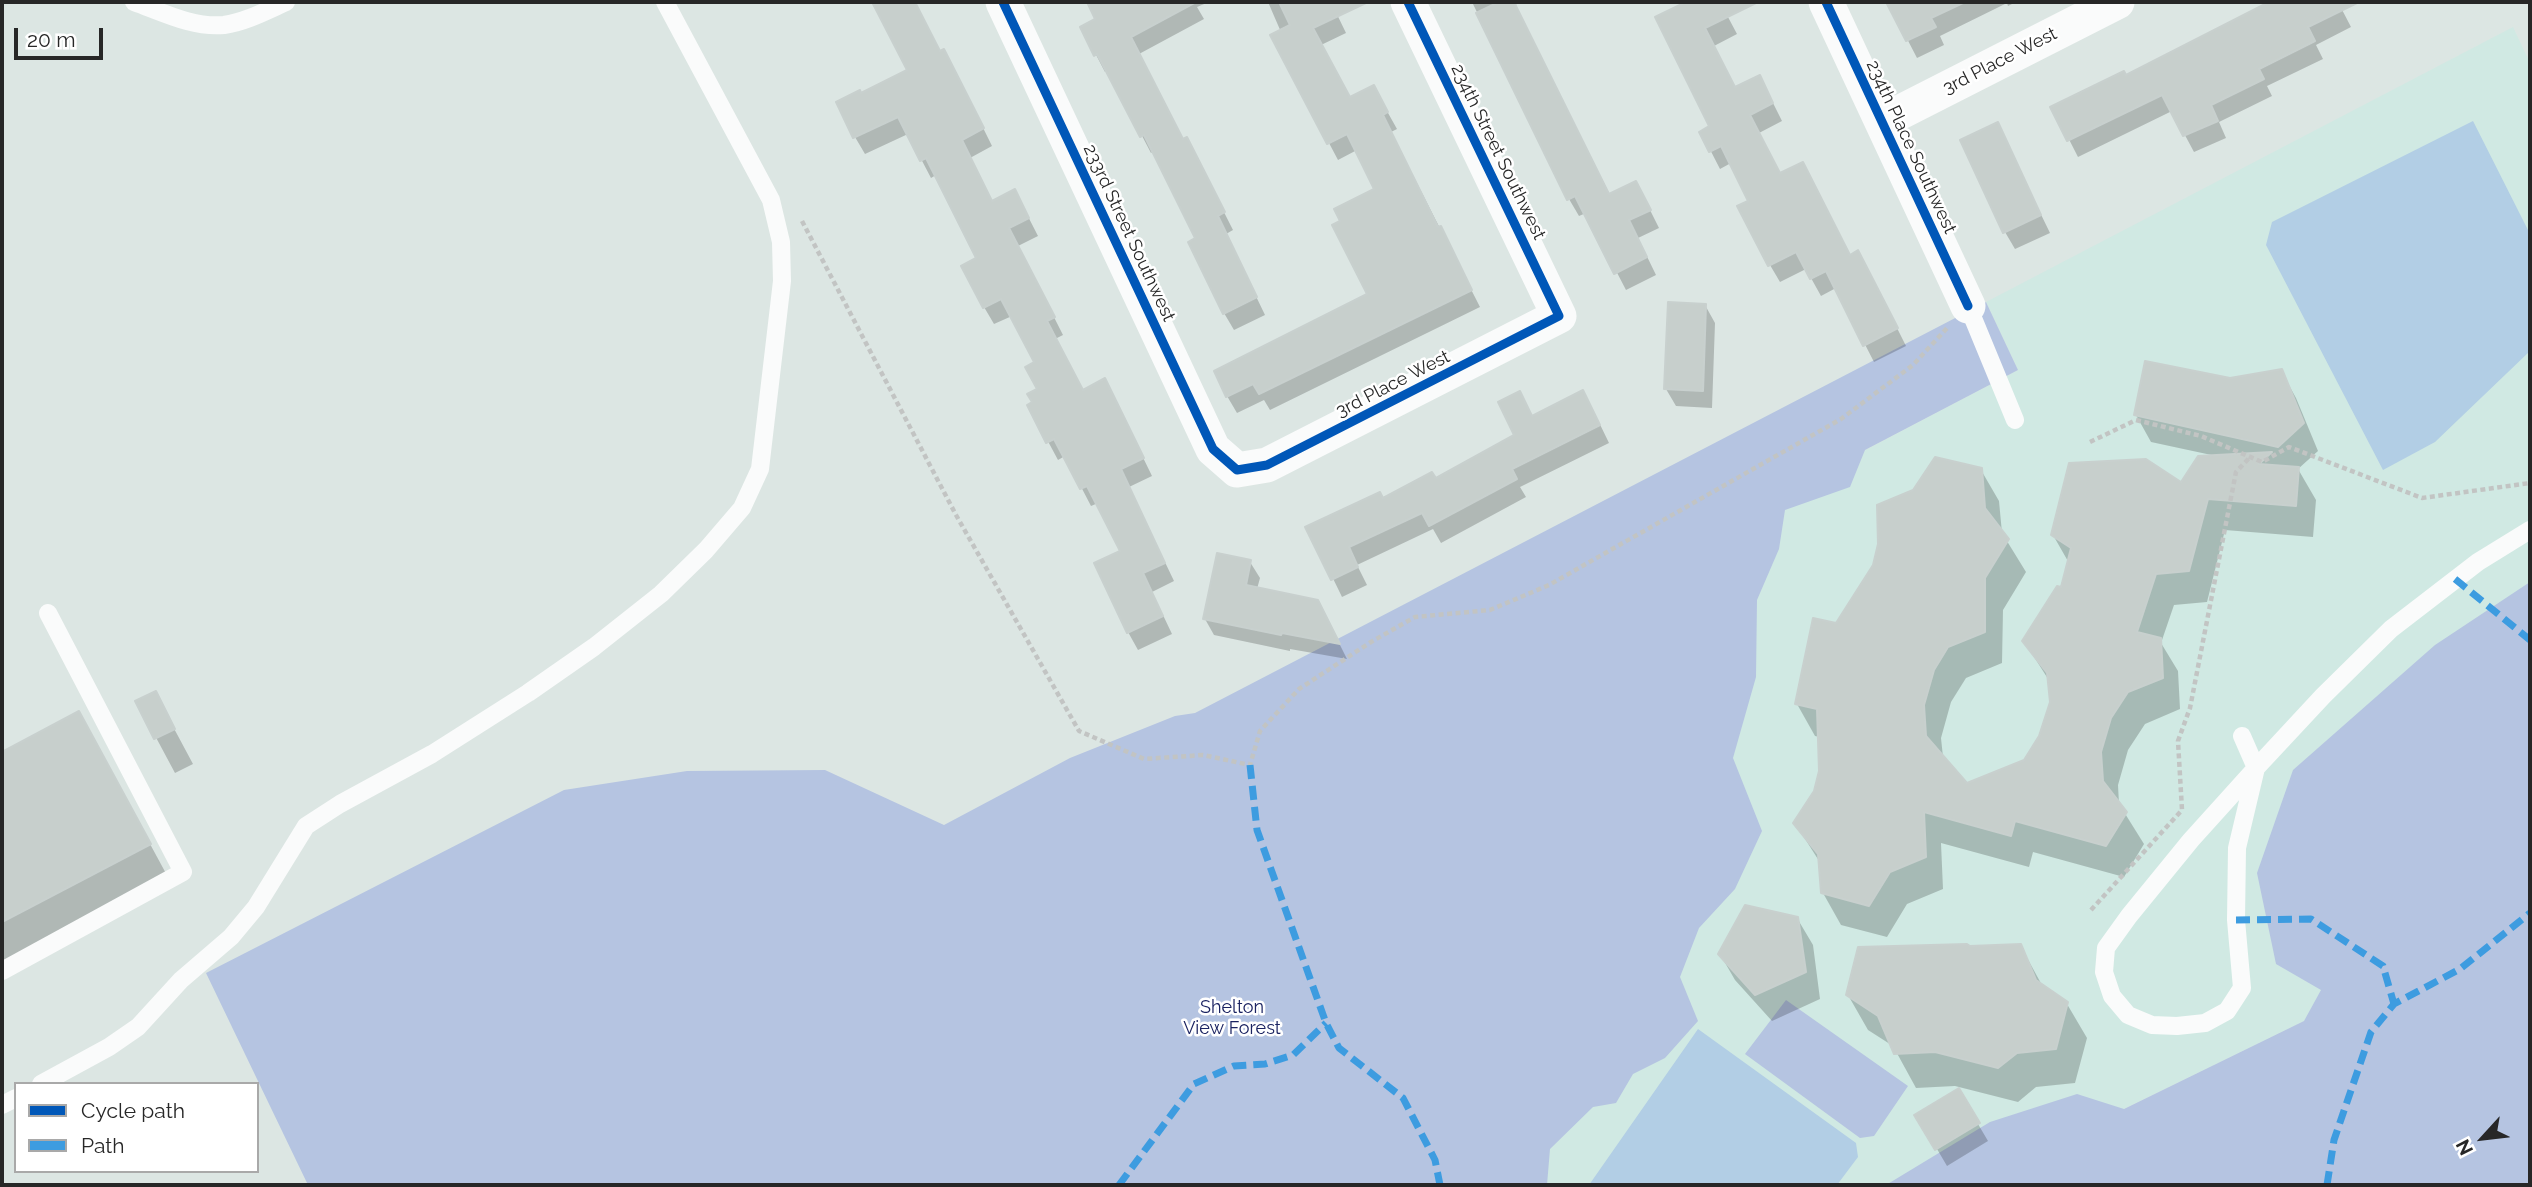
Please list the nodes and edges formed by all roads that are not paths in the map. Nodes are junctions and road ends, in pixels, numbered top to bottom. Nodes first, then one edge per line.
1 (134, 2) edge
2 (286, 2) edge
3 (665, 2) edge
4 (1003, 2) edge
5 (1408, 2) edge
6 (1826, 2) edge
7 (2117, 2) edge
8 (1883, 121) junction
9 (1968, 306) joint
10 (1559, 316) joint
11 (2015, 420) dead end
12 (1237, 470) joint
13 (2530, 530) edge
14 (48, 613) dead end
15 (2242, 736) dead end
16 (2256, 768) junction
17 (2, 971) edge
18 (45, 1082) edge

1 - 2 lane
3 - 18 lane
4 - 12 street, 233rd Street Southwest
5 - 10 street, 234th Street Southwest
6 - 8 street, 234th Place Southwest
7 - 8 street, 3rd Place West
8 - 9 street, 234th Place Southwest
9 - 11 lane
10 - 12 street, 3rd Place West
13 - 16 lane
14 - 17 lane
15 - 16 lane
16 - 16 lane

